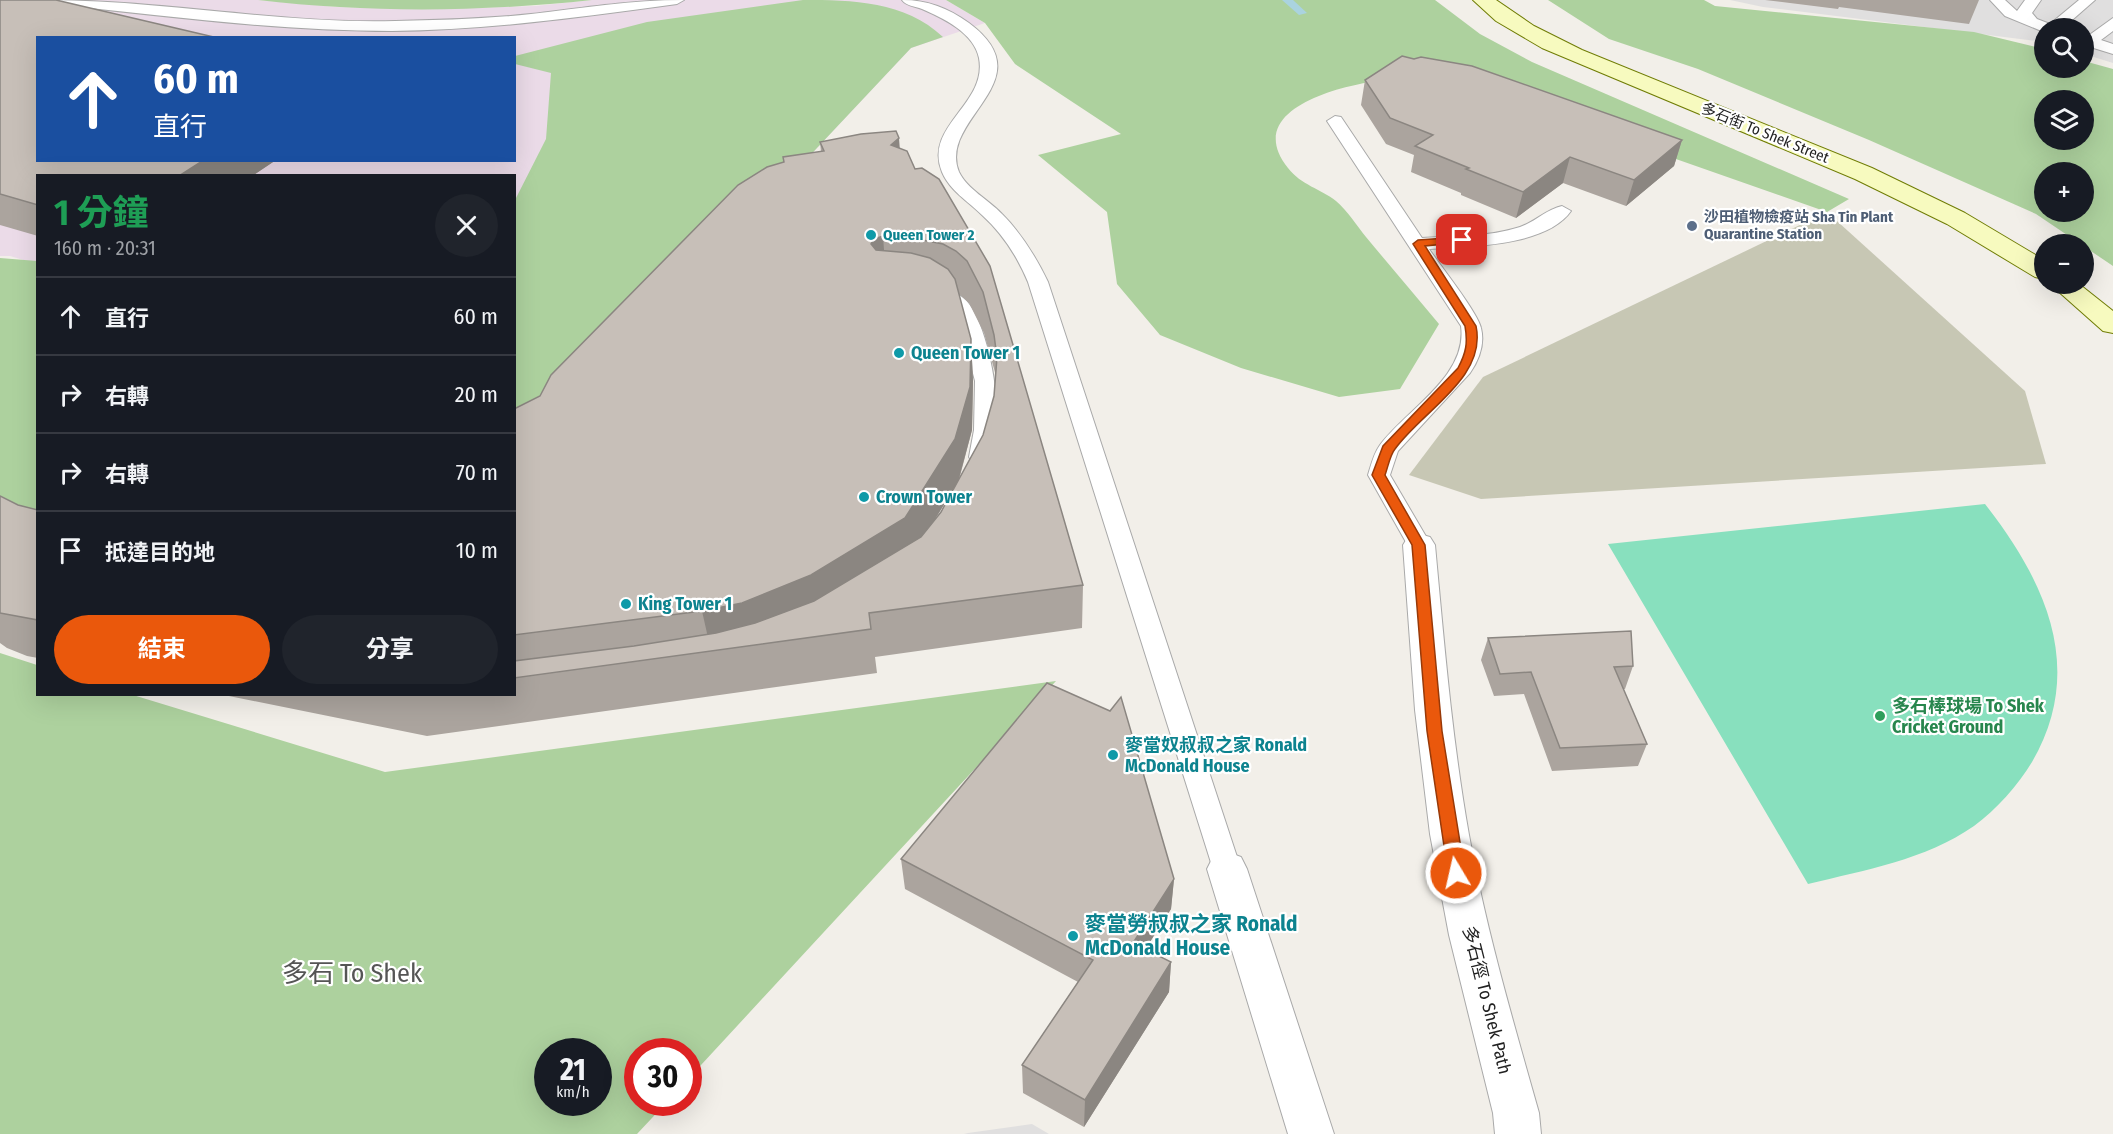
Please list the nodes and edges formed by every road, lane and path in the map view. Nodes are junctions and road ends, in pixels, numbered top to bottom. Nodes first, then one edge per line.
1 (53, 0) edge
2 (677, 0) edge
3 (909, 0) edge
4 (1997, 0) edge
5 (2034, 0) edge
6 (2088, 0) edge
7 (1484, 1) edge
8 (161, 12) junction
9 (2066, 18) edge
10 (2034, 22) edge
11 (2113, 22) edge
12 (2034, 24) edge
13 (175, 29) edge
14 (2094, 36) edge
15 (2094, 43) edge
16 (2113, 50) edge
17 (1335, 121) dead end
18 (1562, 211) dead end
19 (1418, 244) junction
20 (2034, 265) edge
21 (916, 286) edge
22 (2074, 294) edge
23 (2113, 325) edge
24 (974, 474) edge
25 (1419, 545) joint
26 (1227, 869) joint
27 (1311, 1134) edge
28 (1518, 1134) edge

1 - 8 lane
2 - 8 lane
3 - 26 lane
4 - 12 lane
5 - 10 lane
6 - 9 lane
7 - 20 street, 多石街 To Shek Street
8 - 13 lane
11 - 14 lane
15 - 16 lane
17 - 19 lane
18 - 19 lane
19 - 25 lane
21 - 24 lane
22 - 23 street
25 - 28 street, 多石徑 To Shek Path
26 - 27 street

